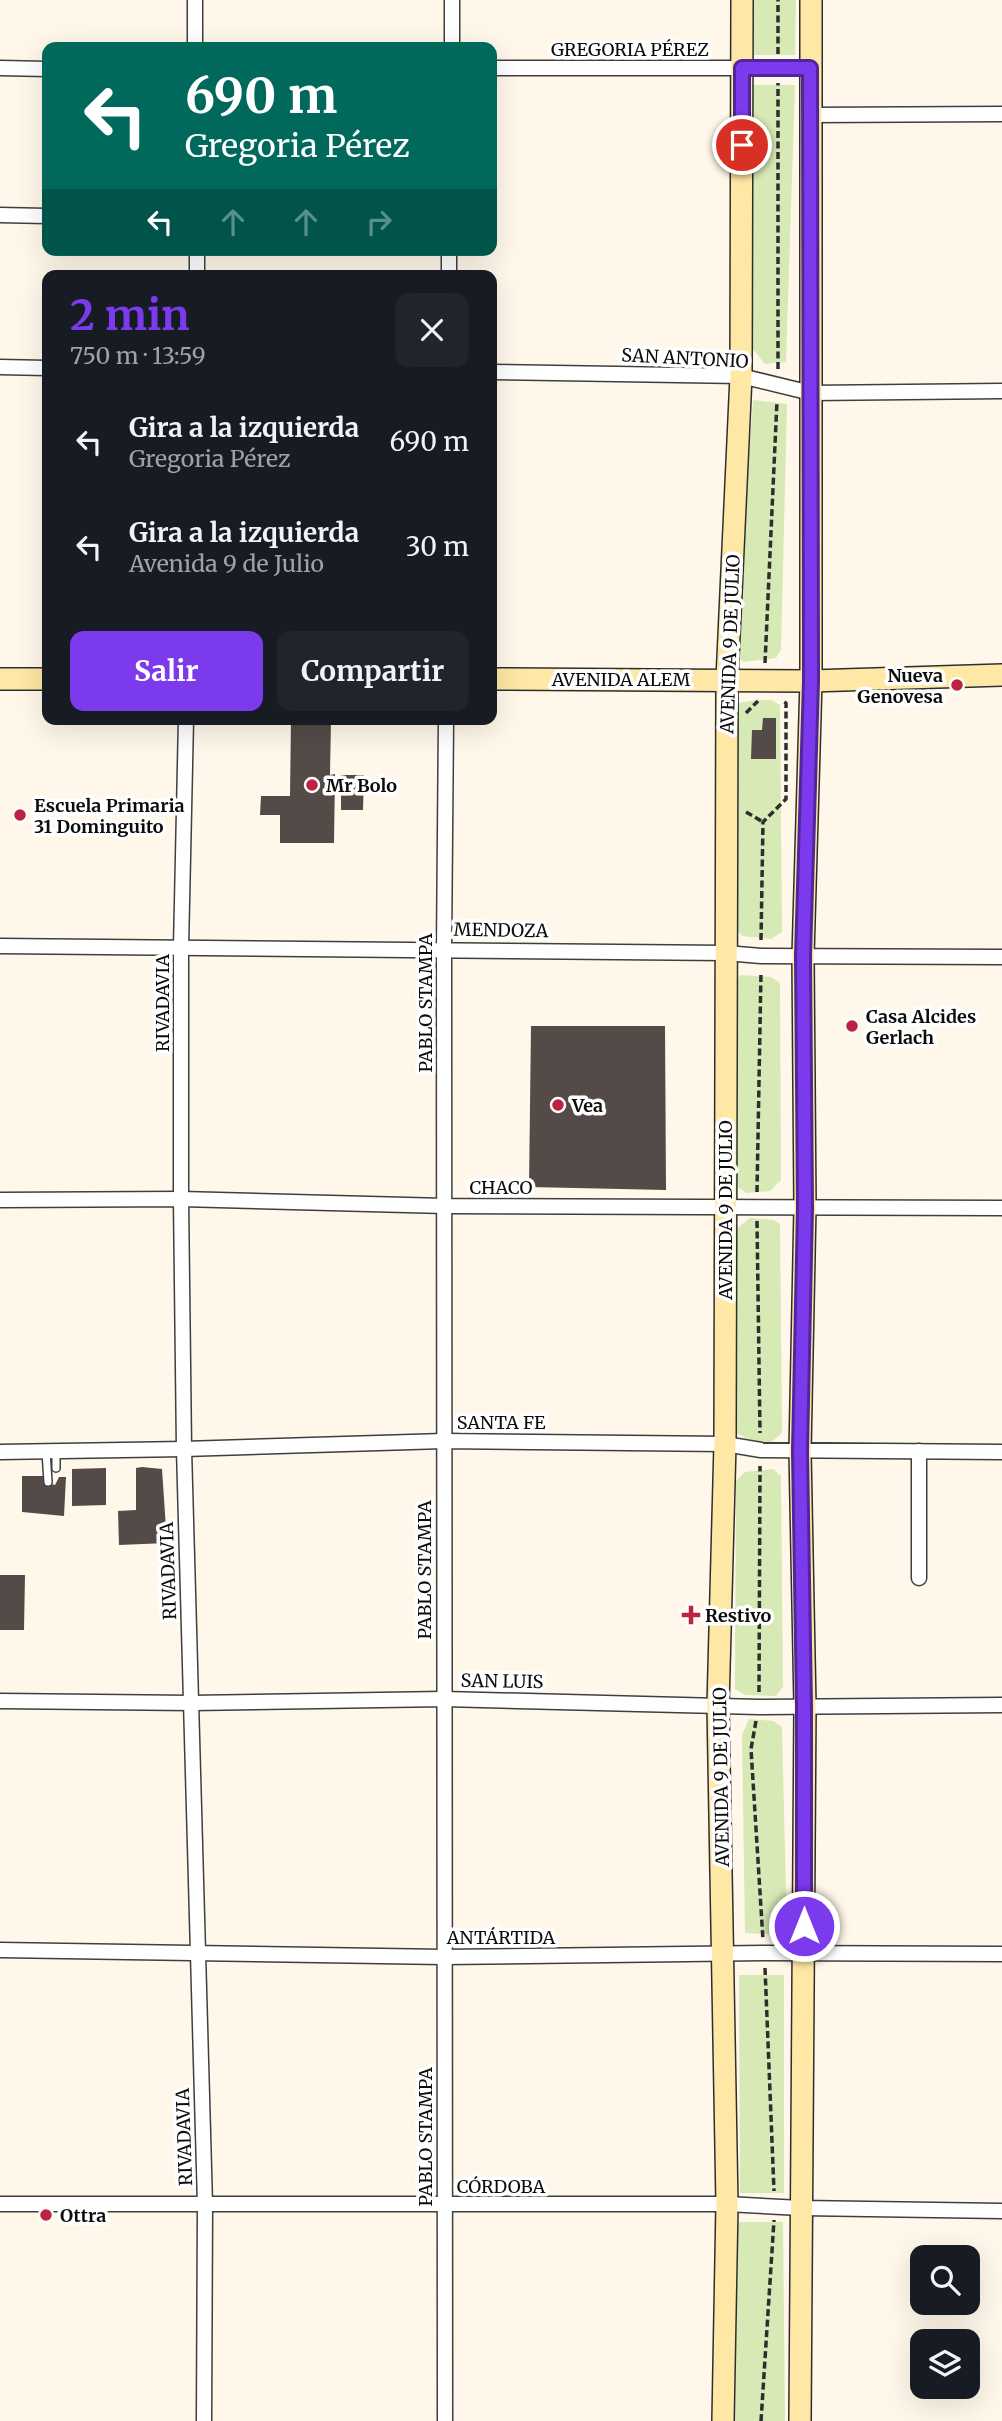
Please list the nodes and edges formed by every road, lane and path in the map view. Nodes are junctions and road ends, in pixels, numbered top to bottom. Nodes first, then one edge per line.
1 (195, 0) edge
2 (452, 0) edge
3 (742, 0) edge
4 (811, 0) edge
5 (195, 42) edge
6 (452, 42) edge
7 (0, 68) edge
8 (497, 68) edge
9 (742, 68) junction
10 (810, 68) junction
11 (42, 69) edge
12 (1002, 114) edge
13 (810, 115) junction
14 (0, 215) edge
15 (42, 216) edge
16 (0, 367) edge
17 (42, 368) edge
18 (497, 372) edge
19 (741, 376) junction
20 (1002, 391) edge
21 (811, 393) junction
22 (1002, 675) edge
23 (497, 678) edge
24 (0, 679) edge
25 (42, 679) edge
26 (727, 679) junction
27 (811, 681) junction
28 (186, 725) edge
29 (446, 725) edge
30 (0, 946) edge
31 (181, 948) junction
32 (444, 949) junction
33 (726, 953) junction
34 (803, 956) junction
35 (1002, 957) edge
36 (181, 1199) junction
37 (0, 1200) edge
38 (445, 1206) junction
39 (725, 1207) junction
40 (805, 1207) junction
41 (1002, 1208) edge
42 (444, 1441) junction
43 (725, 1444) junction
44 (184, 1450) junction
45 (800, 1451) junction
46 (919, 1451) junction
47 (0, 1452) edge
48 (51, 1452) junction
49 (1002, 1452) edge
50 (56, 1468) dead end
51 (48, 1482) dead end
52 (919, 1578) dead end
53 (444, 1699) junction
54 (0, 1700) edge
55 (192, 1703) junction
56 (1002, 1705) edge
57 (719, 1706) junction
58 (804, 1706) junction
59 (0, 1950) edge
60 (198, 1954) junction
61 (804, 1954) junction
62 (1002, 1954) edge
63 (724, 1955) junction
64 (443, 1957) junction
65 (0, 2204) edge
66 (727, 2204) junction
67 (205, 2205) junction
68 (444, 2206) junction
69 (801, 2208) junction
70 (1002, 2211) edge
71 (204, 2421) edge
72 (445, 2421) edge
73 (723, 2421) edge
74 (800, 2421) edge

1 - 5 street
2 - 6 street
3 - 9 main road, AVENIDA 9 DE JULIO
4 - 10 main road
7 - 11 street
8 - 9 street, GREGORIA PÉREZ
9 - 10 street, GREGORIA PÉREZ
9 - 19 main road, AVENIDA 9 DE JULIO
10 - 13 main road
12 - 13 street
13 - 21 main road
14 - 15 street
16 - 17 street
18 - 19 street, SAN ANTONIO
19 - 21 street, SAN ANTONIO
19 - 26 main road, AVENIDA 9 DE JULIO
20 - 21 street, SAN ANTONIO
21 - 27 main road
22 - 27 main road, AVENIDA ALEM
23 - 26 main road, AVENIDA ALEM
24 - 25 main road
26 - 27 main road, AVENIDA ALEM
26 - 33 main road, AVENIDA 9 DE JULIO
27 - 34 main road
28 - 31 street, RIVADAVIA
29 - 32 street, PABLO STAMPA
30 - 31 street, MENDOZA
31 - 32 street, MENDOZA
31 - 36 street, RIVADAVIA
32 - 33 street, MENDOZA
32 - 38 street, PABLO STAMPA
33 - 34 street, MENDOZA
33 - 39 main road, AVENIDA 9 DE JULIO
34 - 35 street, MENDOZA
34 - 40 main road
36 - 37 street, CHACO
36 - 38 street, CHACO
36 - 44 street, RIVADAVIA
38 - 39 street, CHACO
38 - 42 street, PABLO STAMPA
39 - 40 street, CHACO
39 - 43 main road, AVENIDA 9 DE JULIO
40 - 41 street, CHACO
40 - 45 main road
42 - 43 street, SANTA FE
42 - 44 street, SANTA FE
42 - 53 street, PABLO STAMPA
43 - 45 street, SANTA FE
43 - 57 main road, AVENIDA 9 DE JULIO
44 - 48 street, SANTA FE
44 - 55 street, RIVADAVIA
45 - 46 street, SANTA FE
45 - 58 main road
46 - 49 street, SANTA FE
46 - 52 street
47 - 48 street, SANTA FE
48 - 50 lane
48 - 51 lane
53 - 55 street, SAN LUIS
53 - 57 street, SAN LUIS
53 - 64 street, PABLO STAMPA
54 - 55 street, SAN LUIS
55 - 60 street, RIVADAVIA
56 - 58 street, SAN LUIS
57 - 58 street, SAN LUIS
57 - 63 main road, AVENIDA 9 DE JULIO
58 - 61 main road
59 - 60 street, ANTÁRTIDA
60 - 64 street, ANTÁRTIDA
60 - 67 street, RIVADAVIA
61 - 62 street, ANTÁRTIDA
61 - 63 street, ANTÁRTIDA
61 - 69 main road
63 - 64 street, ANTÁRTIDA
63 - 66 main road, AVENIDA 9 DE JULIO
64 - 68 street, PABLO STAMPA
65 - 67 street, CÓRDOBA
66 - 68 street, CÓRDOBA
66 - 69 street, CÓRDOBA
66 - 73 main road, AVENIDA 9 DE JULIO
67 - 68 street, CÓRDOBA
67 - 71 street, RIVADAVIA
68 - 72 street, PABLO STAMPA
69 - 70 street, CÓRDOBA
69 - 74 main road

